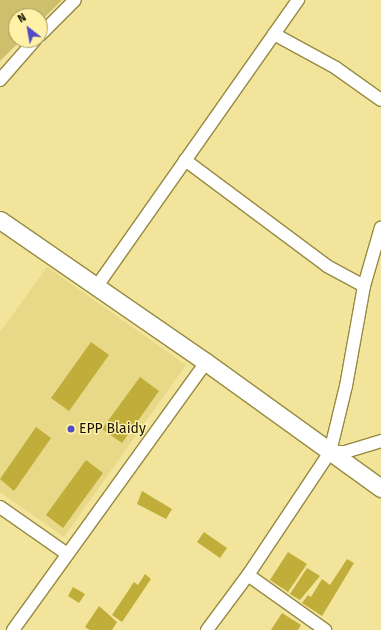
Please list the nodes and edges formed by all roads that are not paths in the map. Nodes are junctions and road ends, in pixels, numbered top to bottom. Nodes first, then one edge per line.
1 (74, 0) edge
2 (298, 0) edge
3 (48, 27) edge
4 (274, 34) junction
5 (28, 48) edge
6 (0, 80) edge
7 (381, 100) edge
8 (185, 160) junction
9 (0, 220) edge
10 (381, 227) edge
11 (97, 286) junction
12 (364, 286) junction
13 (206, 362) junction
14 (381, 441) edge
15 (330, 452) junction
16 (381, 488) edge
17 (0, 507) edge
18 (67, 554) junction
19 (248, 575) junction
20 (13, 630) edge
21 (207, 630) edge
22 (325, 630) edge

1 - 3 street
2 - 4 street
4 - 7 street
4 - 8 street
5 - 6 street
8 - 11 street
8 - 12 street
9 - 11 street
10 - 12 street
11 - 13 street
12 - 15 street
13 - 15 street
13 - 18 street
14 - 15 street
15 - 16 street
15 - 19 street
17 - 18 street
18 - 20 street
19 - 21 street
19 - 22 street

